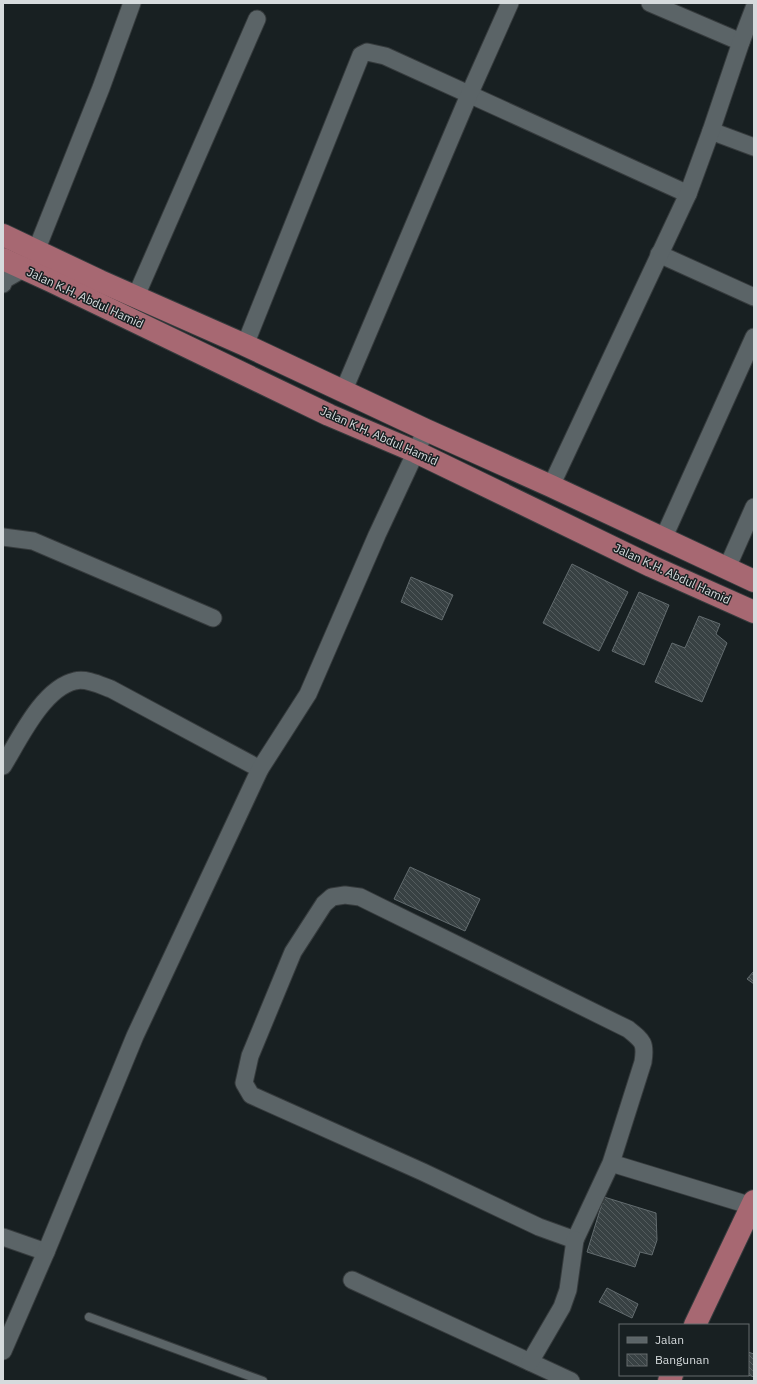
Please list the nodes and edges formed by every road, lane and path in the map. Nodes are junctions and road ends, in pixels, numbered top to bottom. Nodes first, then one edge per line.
1 (132, 3) edge
2 (510, 3) edge
3 (650, 3) edge
4 (754, 8) edge
5 (257, 20) dead end
6 (740, 42) junction
7 (469, 95) junction
8 (712, 130) junction
9 (754, 147) edge
10 (688, 194) junction
11 (3, 235) edge
12 (36, 251) junction
13 (659, 254) junction
14 (3, 259) edge
15 (23, 268) junction
16 (3, 284) edge
17 (136, 296) junction
18 (754, 297) edge
19 (754, 337) edge
20 (245, 344) junction
21 (343, 392) junction
22 (426, 430) junction
23 (416, 452) junction
24 (551, 486) junction
25 (754, 507) edge
26 (3, 537) edge
27 (663, 539) junction
28 (727, 568) junction
29 (754, 581) edge
30 (754, 612) edge
31 (213, 618) dead end
32 (3, 766) edge
33 (260, 769) junction
34 (611, 1162) junction
35 (753, 1204) edge
36 (3, 1237) edge
37 (575, 1240) junction
38 (46, 1252) junction
39 (352, 1280) dead end
40 (89, 1317) dead end
41 (695, 1324) edge
42 (3, 1351) edge
43 (530, 1362) junction
44 (263, 1381) edge
45 (571, 1381) edge

1 - 12 street
2 - 7 street
3 - 6 street
4 - 6 street
5 - 17 street
6 - 8 street
7 - 10 street
7 - 20 street
7 - 21 street
8 - 9 street
8 - 10 street
10 - 13 street
11 - 12 highway, Jalan K.H. Abdul Hamid
12 - 15 street
12 - 17 highway, Jalan K.H. Abdul Hamid
13 - 18 street
13 - 24 street
14 - 15 highway, Jalan K.H. Abdul Hamid
15 - 16 street
15 - 23 highway, Jalan K.H. Abdul Hamid
17 - 20 highway, Jalan K.H. Abdul Hamid
19 - 27 street
20 - 21 highway, Jalan K.H. Abdul Hamid
21 - 22 highway, Jalan K.H. Abdul Hamid
22 - 23 street
22 - 24 highway, Jalan K.H. Abdul Hamid
23 - 30 highway, Jalan K.H. Abdul Hamid
23 - 33 street
24 - 27 highway, Jalan K.H. Abdul Hamid
25 - 28 street
26 - 31 street
27 - 28 highway, Jalan K.H. Abdul Hamid
28 - 29 highway, Jalan K.H. Abdul Hamid
32 - 33 street
33 - 38 street
34 - 35 street
34 - 37 street
34 - 37 street
35 - 41 highway
36 - 38 street
37 - 43 street
38 - 42 street
39 - 43 street
40 - 44 lane
43 - 45 street

